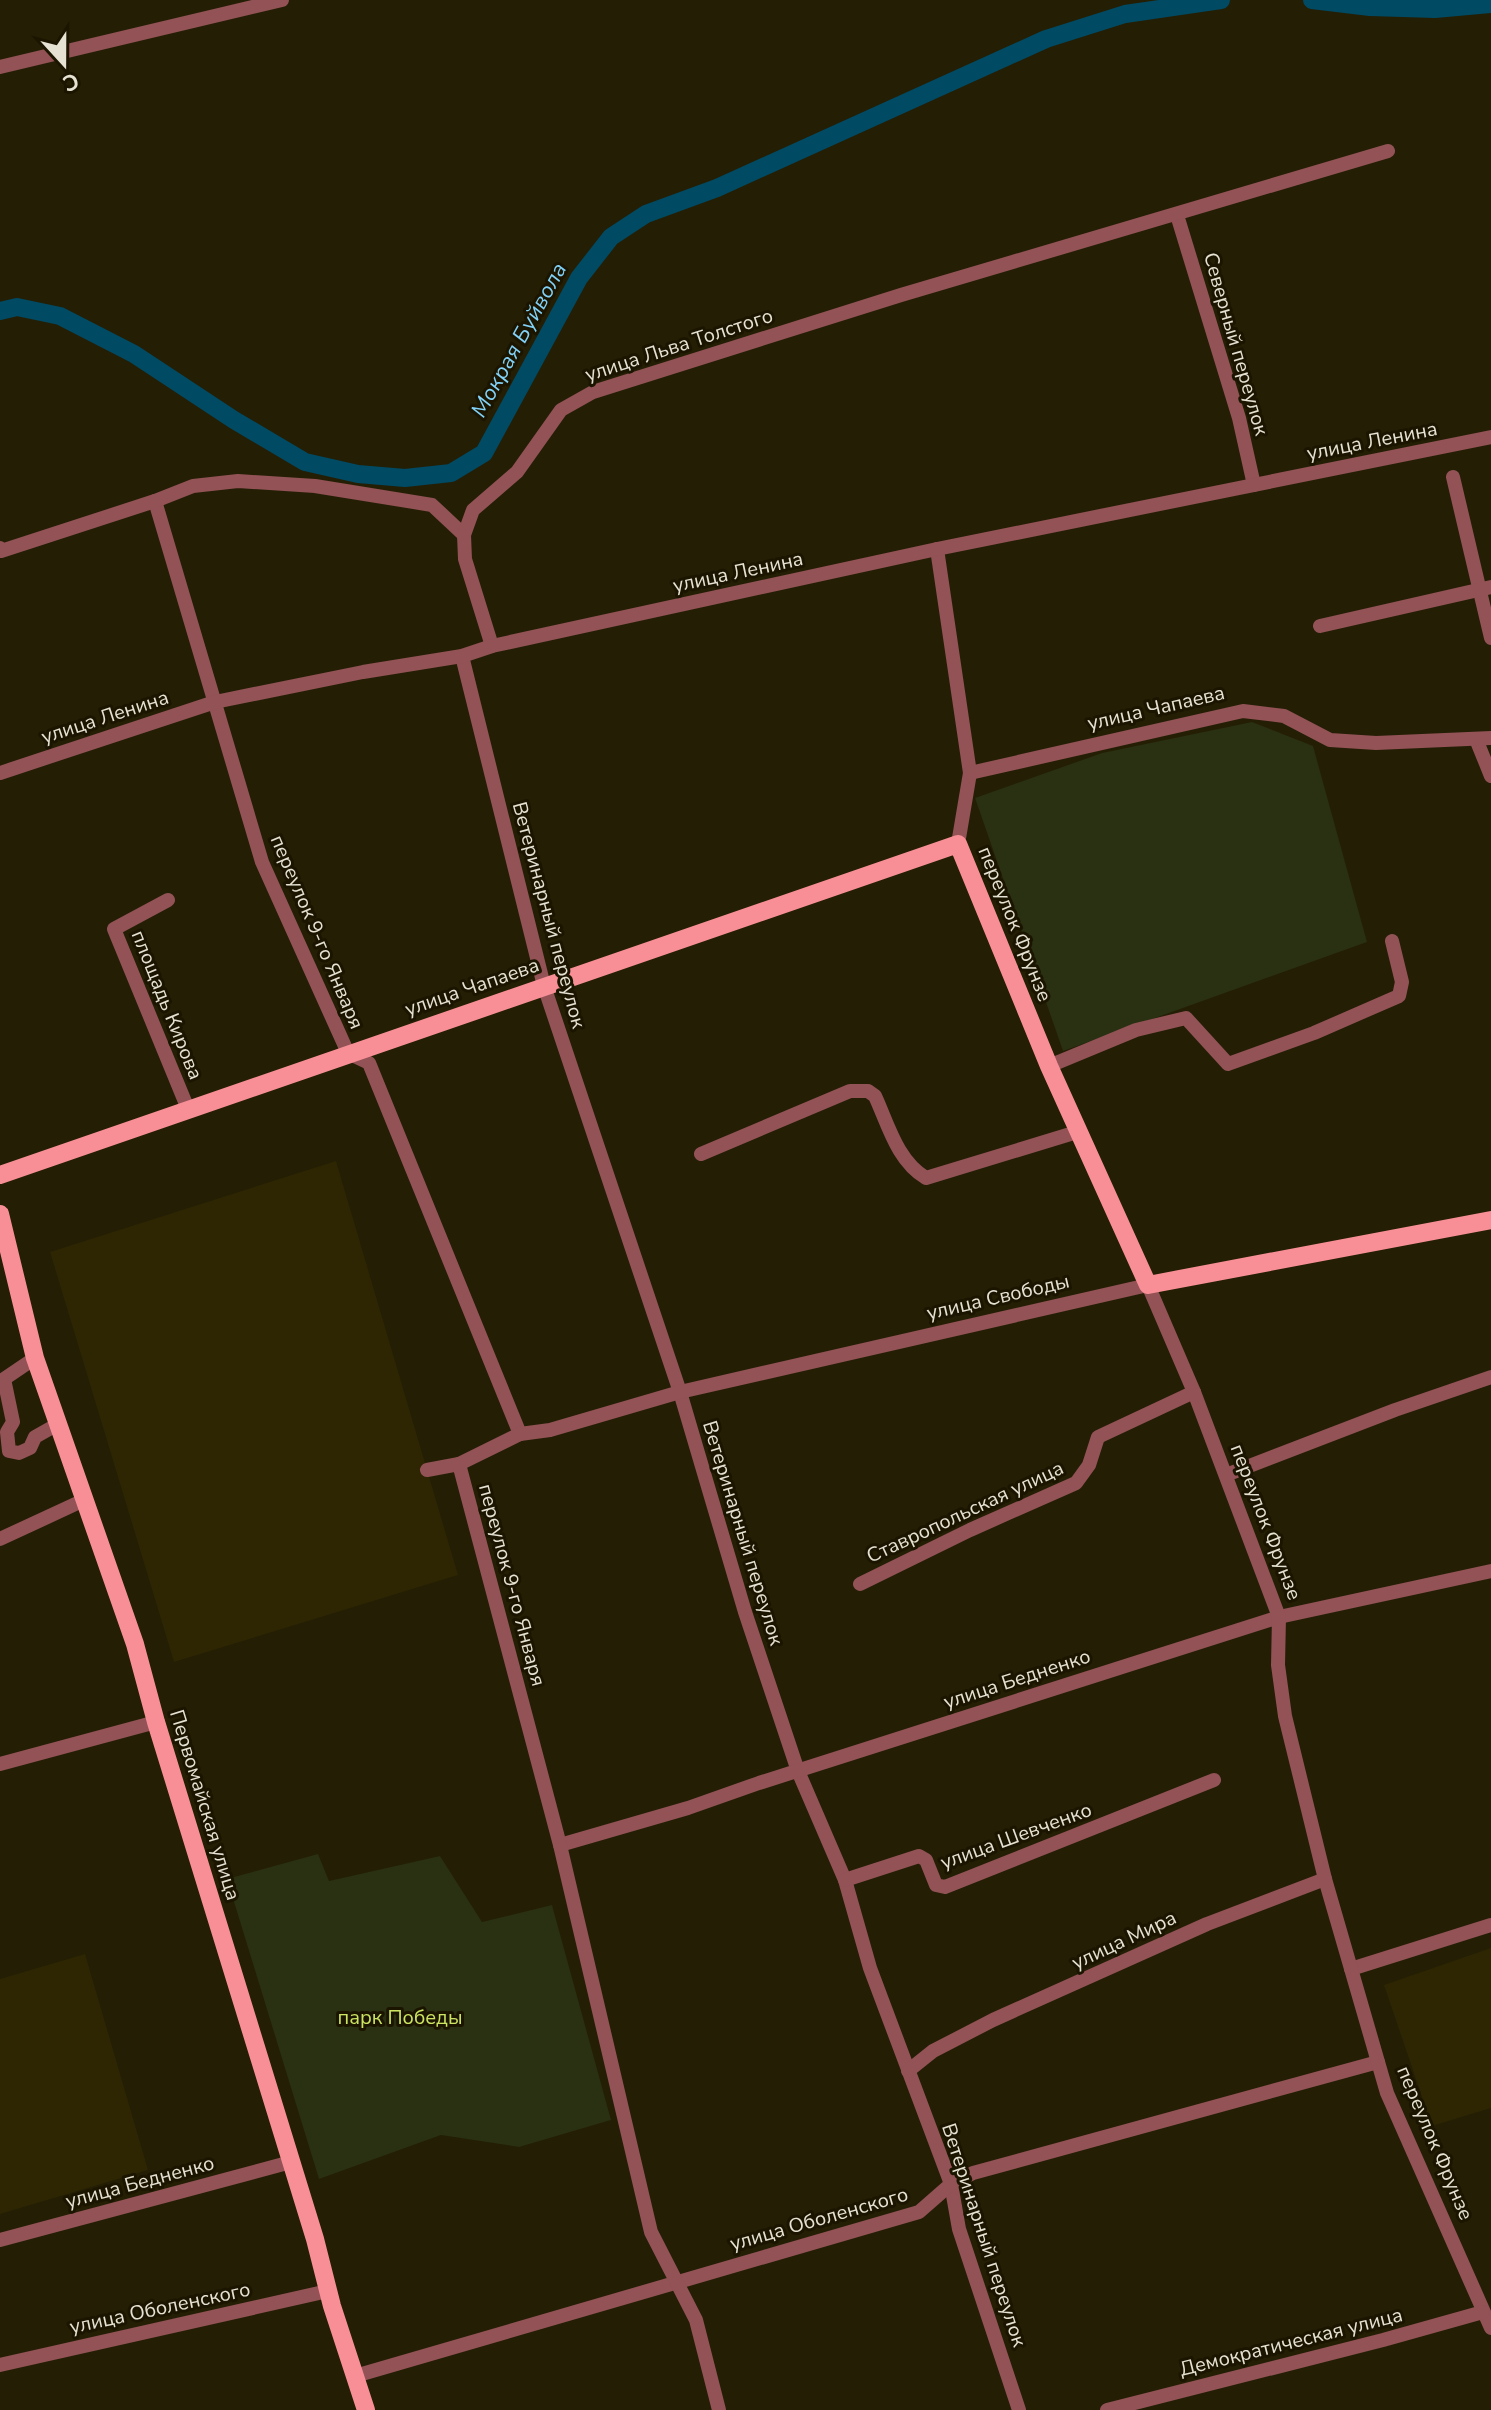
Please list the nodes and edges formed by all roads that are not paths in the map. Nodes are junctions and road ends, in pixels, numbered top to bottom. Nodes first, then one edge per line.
1 (282, 0) edge
2 (0, 67) edge
3 (1388, 151) dead end
4 (1177, 215) junction
5 (1491, 437) edge
6 (1453, 477) dead end
7 (1254, 485) junction
8 (155, 501) junction
9 (464, 535) junction
10 (937, 549) junction
11 (0, 550) edge
12 (1486, 588) edge
13 (1320, 626) dead end
14 (1491, 638) edge
15 (492, 646) junction
16 (462, 656) junction
17 (215, 702) junction
18 (1484, 738) edge
19 (0, 773) edge
20 (970, 773) junction
21 (1491, 776) edge
22 (958, 844) junction
23 (168, 900) dead end
24 (1392, 941) dead end
25 (544, 986) junction
26 (348, 1053) junction
27 (1049, 1066) junction
28 (188, 1109) junction
29 (1077, 1132) junction
30 (701, 1154) dead end
31 (0, 1175) edge
32 (1491, 1220) edge
33 (2, 1226) edge
34 (1148, 1285) junction
35 (35, 1358) junction
36 (1491, 1377) edge
37 (680, 1392) junction
38 (1194, 1392) junction
39 (58, 1424) junction
40 (520, 1434) junction
41 (459, 1464) junction
42 (427, 1470) dead end
43 (1226, 1475) junction
44 (84, 1500) junction
45 (0, 1539) edge
46 (1491, 1571) edge
47 (860, 1584) dead end
48 (1279, 1617) junction
49 (156, 1722) junction
50 (0, 1764) edge
51 (798, 1771) junction
52 (1214, 1780) dead end
53 (560, 1845) junction
54 (1325, 1879) junction
55 (845, 1880) junction
56 (1491, 1925) edge
57 (1351, 1969) junction
58 (1378, 2062) junction
59 (908, 2071) junction
60 (291, 2162) junction
61 (951, 2184) junction
62 (0, 2240) edge
63 (676, 2281) junction
64 (328, 2291) junction
65 (1483, 2312) junction
66 (1491, 2328) edge
67 (0, 2365) edge
68 (355, 2376) junction
69 (366, 2410) edge
70 (719, 2410) edge
71 (1019, 2410) edge
72 (1107, 2410) edge

1 - 2 street
3 - 4 street, улица Льва Толстого
4 - 7 street, Северный переулок
4 - 9 street, улица Льва Толстого
5 - 7 street, улица Ленина
6 - 12 street
7 - 10 street, улица Ленина
8 - 9 street
8 - 11 street
8 - 17 street, переулок 9-го Января
9 - 15 street
10 - 15 street, улица Ленина
10 - 20 street
12 - 13 street
12 - 14 street
15 - 16 street, улица Ленина
16 - 17 street, улица Ленина
16 - 25 street, Ветеринарный переулок
17 - 19 street, улица Ленина
17 - 26 street, переулок 9-го Января
18 - 20 street, улица Чапаева
18 - 21 street
20 - 22 street
22 - 25 main road, улица Чапаева
22 - 27 main road, переулок Фрунзе
23 - 28 street, площадь Кирова
24 - 27 street
25 - 26 main road, улица Чапаева
25 - 37 street, Ветеринарный переулок
26 - 28 main road, улица Чапаева
26 - 40 street, переулок 9-го Января
27 - 29 main road, переулок Фрунзе
28 - 31 main road, улица Чапаева
29 - 30 street
29 - 34 main road, переулок Фрунзе
32 - 34 main road, улица Свободы
33 - 35 main road, Первомайская улица
34 - 37 street, улица Свободы
34 - 38 street, переулок Фрунзе
35 - 39 main road, Первомайская улица
35 - 39 street
36 - 43 street
37 - 40 street, улица Свободы
37 - 51 street, Ветеринарный переулок
38 - 43 street, переулок Фрунзе
38 - 47 street, Ставропольская улица
39 - 44 main road, Первомайская улица
40 - 41 street, переулок 9-го Января
41 - 42 street
41 - 53 street, переулок 9-го Января
43 - 48 street, переулок Фрунзе
44 - 45 street
44 - 49 main road, Первомайская улица
46 - 48 street, улица Бедненко
48 - 51 street, улица Бедненко
48 - 54 street, переулок Фрунзе
49 - 50 street
49 - 60 main road, Первомайская улица
51 - 53 street, улица Бедненко
51 - 55 street, Ветеринарный переулок
52 - 55 street, улица Шевченко
53 - 63 street, переулок 9-го Января
54 - 57 street, переулок Фрунзе
54 - 59 street, улица Мира
55 - 59 street, Ветеринарный переулок
56 - 57 street
57 - 58 street, переулок Фрунзе
58 - 61 street, улица Оболенского
58 - 65 street, переулок Фрунзе
59 - 61 street, Ветеринарный переулок
60 - 62 street, улица Бедненко
60 - 64 main road, Первомайская улица
61 - 63 street, улица Оболенского
61 - 71 street, Ветеринарный переулок
63 - 68 street, улица Оболенского
63 - 70 street, переулок 9-го Января
64 - 67 street, улица Оболенского
64 - 68 main road, Первомайская улица
65 - 66 street, переулок Фрунзе
65 - 72 street, Демократическая улица
68 - 69 main road, Первомайская улица

